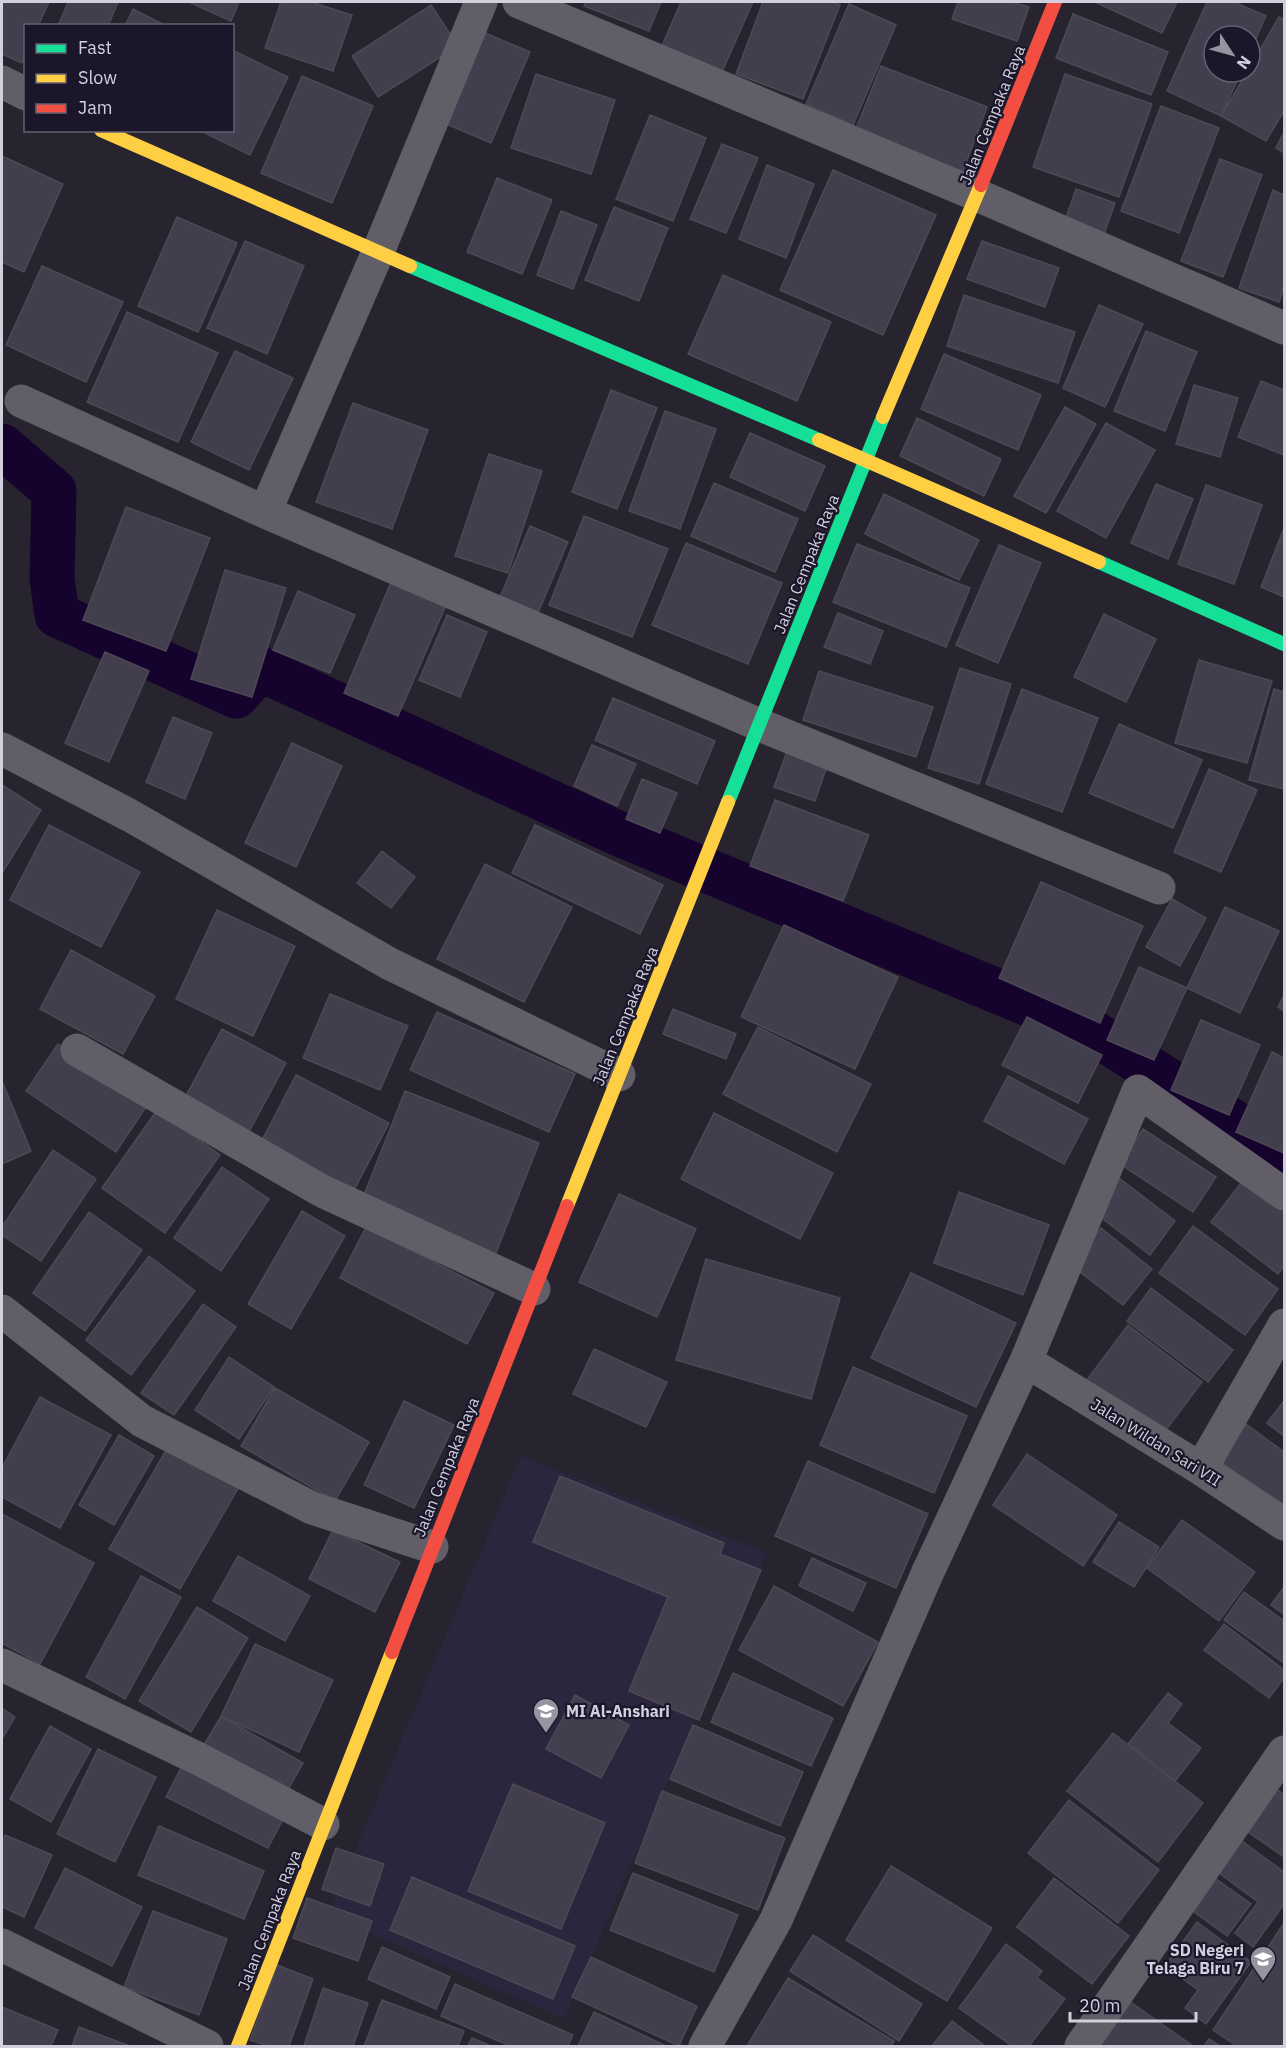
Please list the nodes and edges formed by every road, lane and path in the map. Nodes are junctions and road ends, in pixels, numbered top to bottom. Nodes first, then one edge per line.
1 (481, 2) edge
2 (519, 2) edge
3 (1055, 2) edge
4 (2, 82) edge
5 (24, 93) edge
6 (107, 132) edge
7 (977, 195) junction
8 (378, 252) junction
9 (1284, 328) edge
10 (21, 401) dead end
11 (865, 459) junction
12 (265, 512) junction
13 (1284, 644) edge
14 (760, 725) junction
15 (2, 749) edge
16 (1159, 888) dead end
17 (77, 1050) dead end
18 (619, 1075) junction
19 (1284, 1194) edge
20 (534, 1289) junction
21 (2, 1311) edge
22 (1284, 1325) edge
23 (1026, 1361) junction
24 (1201, 1469) junction
25 (1284, 1524) edge
26 (432, 1547) junction
27 (2, 1665) edge
28 (1284, 1752) edge
29 (323, 1824) junction
30 (2, 1945) edge
31 (207, 2046) edge
32 (238, 2046) edge
33 (705, 2046) edge
34 (1081, 2046) edge

1 - 8 street
2 - 7 street
3 - 7 street, Jalan Cempaka Raya
4 - 5 street
6 - 8 street
7 - 9 street
7 - 11 street, Jalan Cempaka Raya
8 - 11 street
8 - 12 street
10 - 12 street
11 - 13 street
11 - 14 street, Jalan Cempaka Raya
12 - 14 street
14 - 16 street
14 - 18 street, Jalan Cempaka Raya
15 - 18 street
17 - 20 street
18 - 20 street, Jalan Cempaka Raya
19 - 23 street
20 - 26 street, Jalan Cempaka Raya
21 - 26 street
22 - 24 street
23 - 24 street, Jalan Wildan Sari VII
23 - 33 street
24 - 25 street, Jalan Wildan Sari VII
26 - 29 street, Jalan Cempaka Raya
27 - 29 street
28 - 34 street
29 - 32 street, Jalan Cempaka Raya
30 - 31 street

